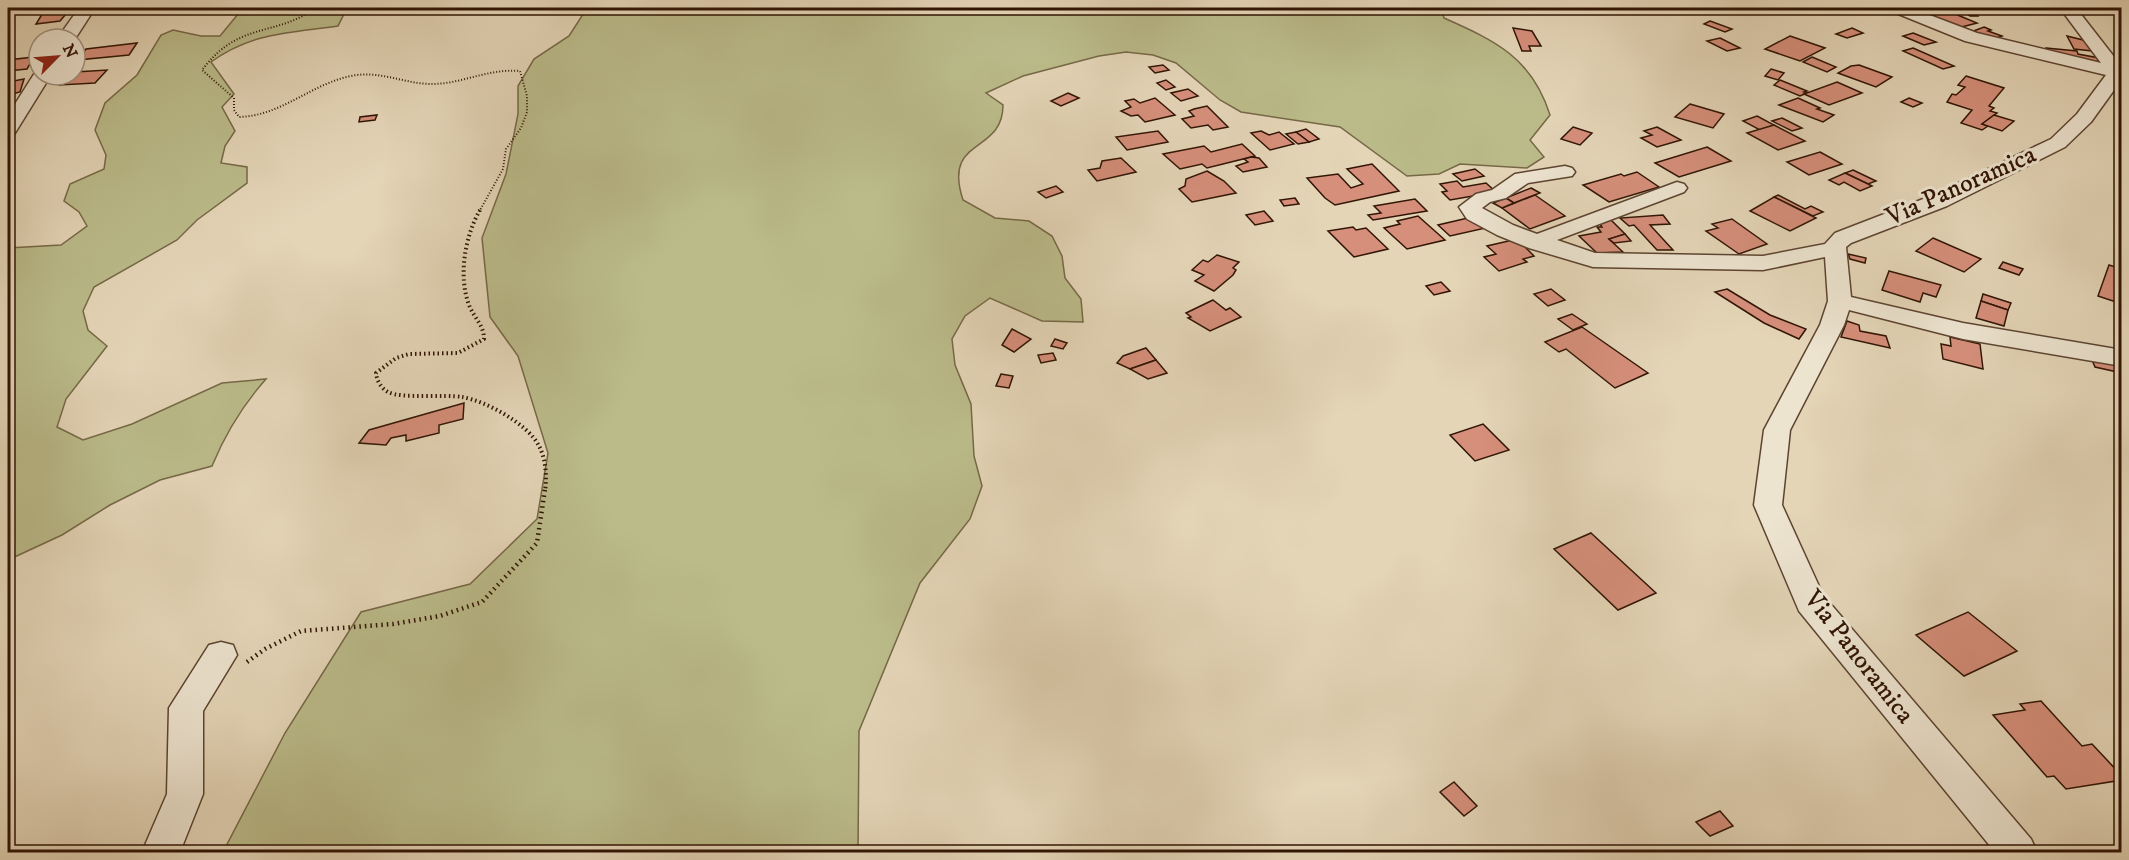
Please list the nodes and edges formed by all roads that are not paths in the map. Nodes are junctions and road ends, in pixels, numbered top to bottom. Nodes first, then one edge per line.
1 (87, 8) edge
2 (1897, 8) edge
3 (2068, 8) edge
4 (74, 27) edge
5 (2119, 74) edge
6 (34, 87) edge
7 (8, 129) edge
8 (1565, 172) dead end
9 (1677, 188) dead end
10 (1537, 243) junction
11 (1835, 250) junction
12 (1840, 301) junction
13 (2121, 358) edge
14 (232, 661) road end
15 (161, 852) edge
16 (2018, 852) edge

1 - 4 street
2 - 5 street
3 - 5 street
5 - 11 street, Via Panoramica
6 - 7 street
8 - 10 street
9 - 10 street
10 - 11 street
11 - 12 street, Via Panoramica
12 - 13 street
12 - 16 street, Via Panoramica
14 - 15 street

